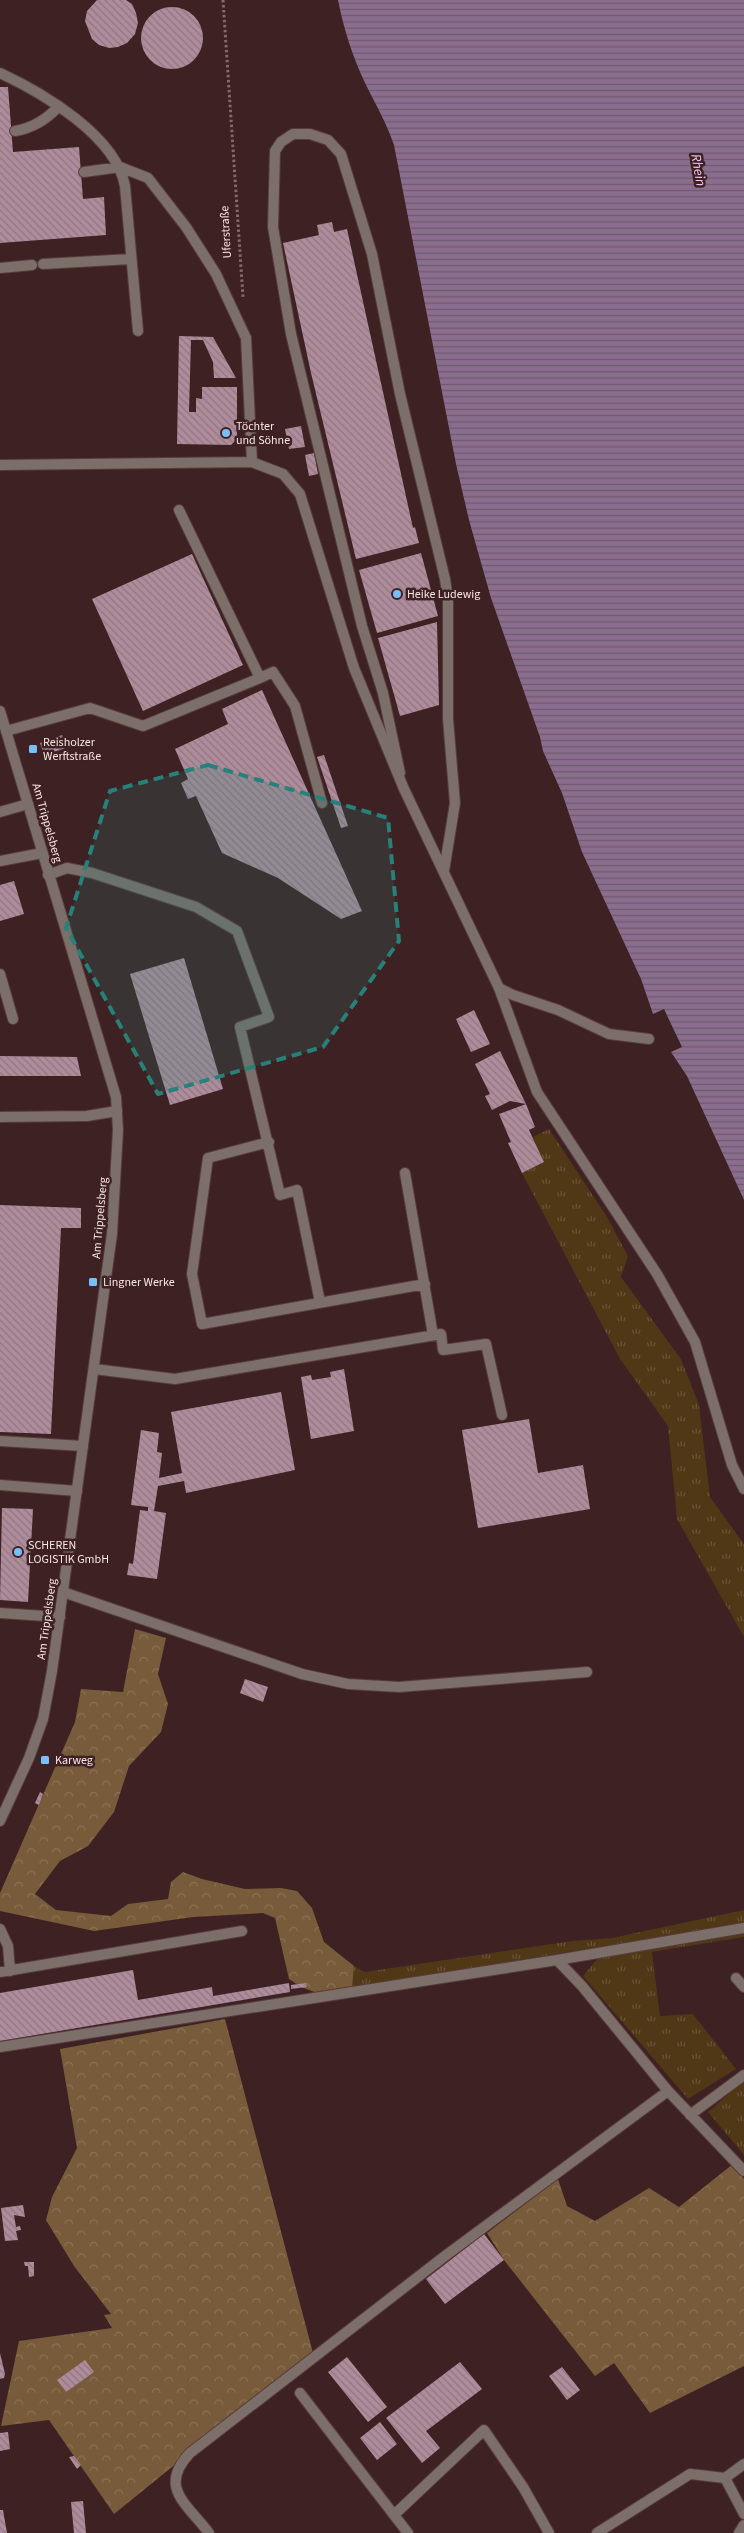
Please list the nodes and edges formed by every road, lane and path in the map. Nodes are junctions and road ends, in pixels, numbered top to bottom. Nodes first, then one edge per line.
1 (223, 0) edge
2 (0, 73) edge
3 (58, 107) junction
4 (15, 131) dead end
5 (120, 167) junction
6 (84, 172) dead end
7 (131, 258) junction
8 (43, 264) dead end
9 (32, 265) dead end
10 (0, 268) edge
11 (243, 300) dead end
12 (138, 331) dead end
13 (252, 462) junction
14 (0, 465) edge
15 (179, 510) dead end
16 (260, 678) junction
17 (0, 712) edge
18 (6, 731) junction
19 (404, 789) junction
20 (322, 803) dead end
21 (28, 804) junction
22 (0, 812) edge
23 (42, 853) junction
24 (0, 861) edge
25 (444, 871) junction
26 (48, 875) junction
27 (0, 974) edge
28 (499, 988) junction
29 (13, 1020) dead end
30 (649, 1039) dead end
31 (117, 1111) junction
32 (0, 1118) edge
33 (269, 1142) junction
34 (405, 1173) dead end
35 (425, 1284) junction
36 (320, 1302) junction
37 (433, 1335) junction
38 (94, 1369) junction
39 (502, 1415) dead end
40 (0, 1441) edge
41 (83, 1446) junction
42 (0, 1486) edge
43 (744, 1489) edge
44 (77, 1491) junction
45 (63, 1592) junction
46 (0, 1613) edge
47 (60, 1617) junction
48 (587, 1672) dead end
49 (0, 1821) edge
50 (744, 1928) edge
51 (0, 1929) edge
52 (242, 1931) dead end
53 (557, 1960) junction
54 (5, 1971) edge
55 (736, 1978) dead end
56 (744, 1987) edge
57 (0, 2047) edge
58 (744, 2075) edge
59 (668, 2091) junction
60 (690, 2115) junction
61 (744, 2171) edge
62 (300, 2393) dead end
63 (744, 2464) edge
64 (725, 2478) junction
65 (744, 2514) edge
66 (394, 2515) junction
67 (744, 2525) edge
68 (209, 2533) edge
69 (408, 2533) edge
70 (549, 2533) edge
71 (597, 2533) edge
72 (739, 2533) edge

1 - 11 path, Uferstraße
2 - 3 street
3 - 4 street
3 - 5 street
5 - 6 street
5 - 7 street
5 - 13 street
7 - 8 street
7 - 12 street
9 - 10 street
13 - 14 street
13 - 19 street
15 - 16 street
16 - 18 street
16 - 20 street
17 - 18 street, Am Trippelsberg
18 - 21 street, Am Trippelsberg
19 - 25 street
19 - 25 street
21 - 22 street
21 - 23 street, Am Trippelsberg
23 - 24 street
23 - 26 street, Am Trippelsberg
25 - 28 street
26 - 31 street, Am Trippelsberg
26 - 33 street
27 - 29 street
28 - 30 street
28 - 43 street
31 - 32 street
31 - 38 street, Am Trippelsberg
33 - 36 street
33 - 36 street
34 - 35 street
35 - 36 street
35 - 37 street
37 - 38 street
37 - 39 street
38 - 41 street, Am Trippelsberg
40 - 41 street
41 - 44 street, Am Trippelsberg
42 - 44 street
44 - 45 street, Am Trippelsberg
45 - 47 street, Am Trippelsberg
45 - 48 street
46 - 47 street
47 - 49 street, Am Trippelsberg
50 - 53 street
51 - 54 street
52 - 54 street
53 - 57 street
53 - 59 street
55 - 56 street
58 - 60 street
59 - 60 street
59 - 68 street
60 - 61 street
62 - 66 street
63 - 64 street
64 - 65 street
64 - 71 street
66 - 69 street
66 - 70 street
67 - 72 street

